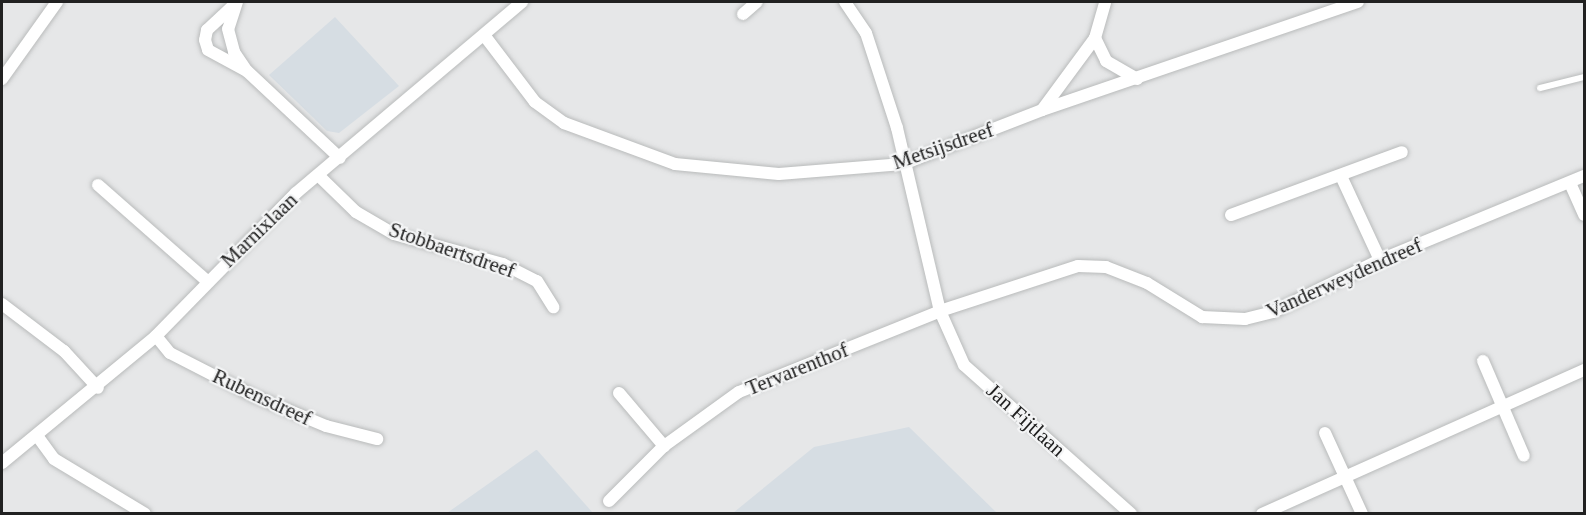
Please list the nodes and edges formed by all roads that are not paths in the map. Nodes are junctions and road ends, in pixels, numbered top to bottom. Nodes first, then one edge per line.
1 (57, 2) edge
2 (522, 2) edge
3 (757, 2) edge
4 (845, 2) edge
5 (1105, 2) edge
6 (1358, 2) edge
7 (236, 3) edge
8 (743, 14) dead end
9 (484, 34) junction
10 (1095, 38) junction
11 (247, 71) junction
12 (1584, 76) edge
13 (1137, 78) junction
14 (2, 79) edge
15 (1540, 88) dead end
16 (1042, 110) junction
17 (1402, 152) dead end
18 (340, 158) junction
19 (903, 164) junction
20 (318, 176) junction
21 (1341, 176) junction
22 (1584, 176) edge
23 (1570, 183) junction
24 (98, 185) dead end
25 (1232, 215) dead end
26 (1584, 215) edge
27 (1380, 260) junction
28 (207, 281) junction
29 (2, 304) edge
30 (553, 307) dead end
31 (940, 311) junction
32 (156, 336) junction
33 (1483, 361) dead end
34 (1584, 370) edge
35 (98, 388) junction
36 (619, 393) dead end
37 (1502, 406) junction
38 (1325, 433) dead end
39 (38, 437) junction
40 (376, 439) dead end
41 (664, 446) junction
42 (1524, 456) dead end
43 (2, 464) edge
44 (1345, 477) junction
45 (609, 501) dead end
46 (145, 513) edge
47 (1131, 513) edge
48 (1262, 513) edge
49 (1362, 513) edge

1 - 14 street
2 - 9 street, Marnixlaan
3 - 8 street
4 - 19 street
5 - 10 street
6 - 13 street, Metsijsdreef
7 - 11 street
7 - 11 street
9 - 18 street, Marnixlaan
9 - 19 street, Metsijsdreef
10 - 13 street
10 - 16 street
11 - 18 street
12 - 15 lane
13 - 16 street, Metsijsdreef
16 - 19 street, Metsijsdreef
17 - 21 street
18 - 20 street, Marnixlaan
19 - 31 street
20 - 28 street, Marnixlaan
20 - 30 street, Stobbaertsdreef
21 - 25 street
21 - 27 street
22 - 23 street, Vanderweydendreef
23 - 26 street
23 - 27 street, Vanderweydendreef
24 - 28 street
27 - 31 street, Vanderweydendreef
28 - 32 street, Marnixlaan
29 - 35 street
31 - 41 street, Tervarenthof
31 - 47 street, Jan Fijtlaan
32 - 35 street, Marnixlaan
32 - 40 street, Rubensdreef
33 - 37 street
34 - 37 street
35 - 39 street, Marnixlaan
36 - 41 street
37 - 42 street
37 - 44 street
38 - 44 street
39 - 43 street, Marnixlaan
39 - 46 street
41 - 45 street, Tervarenthof
44 - 48 street
44 - 49 street

